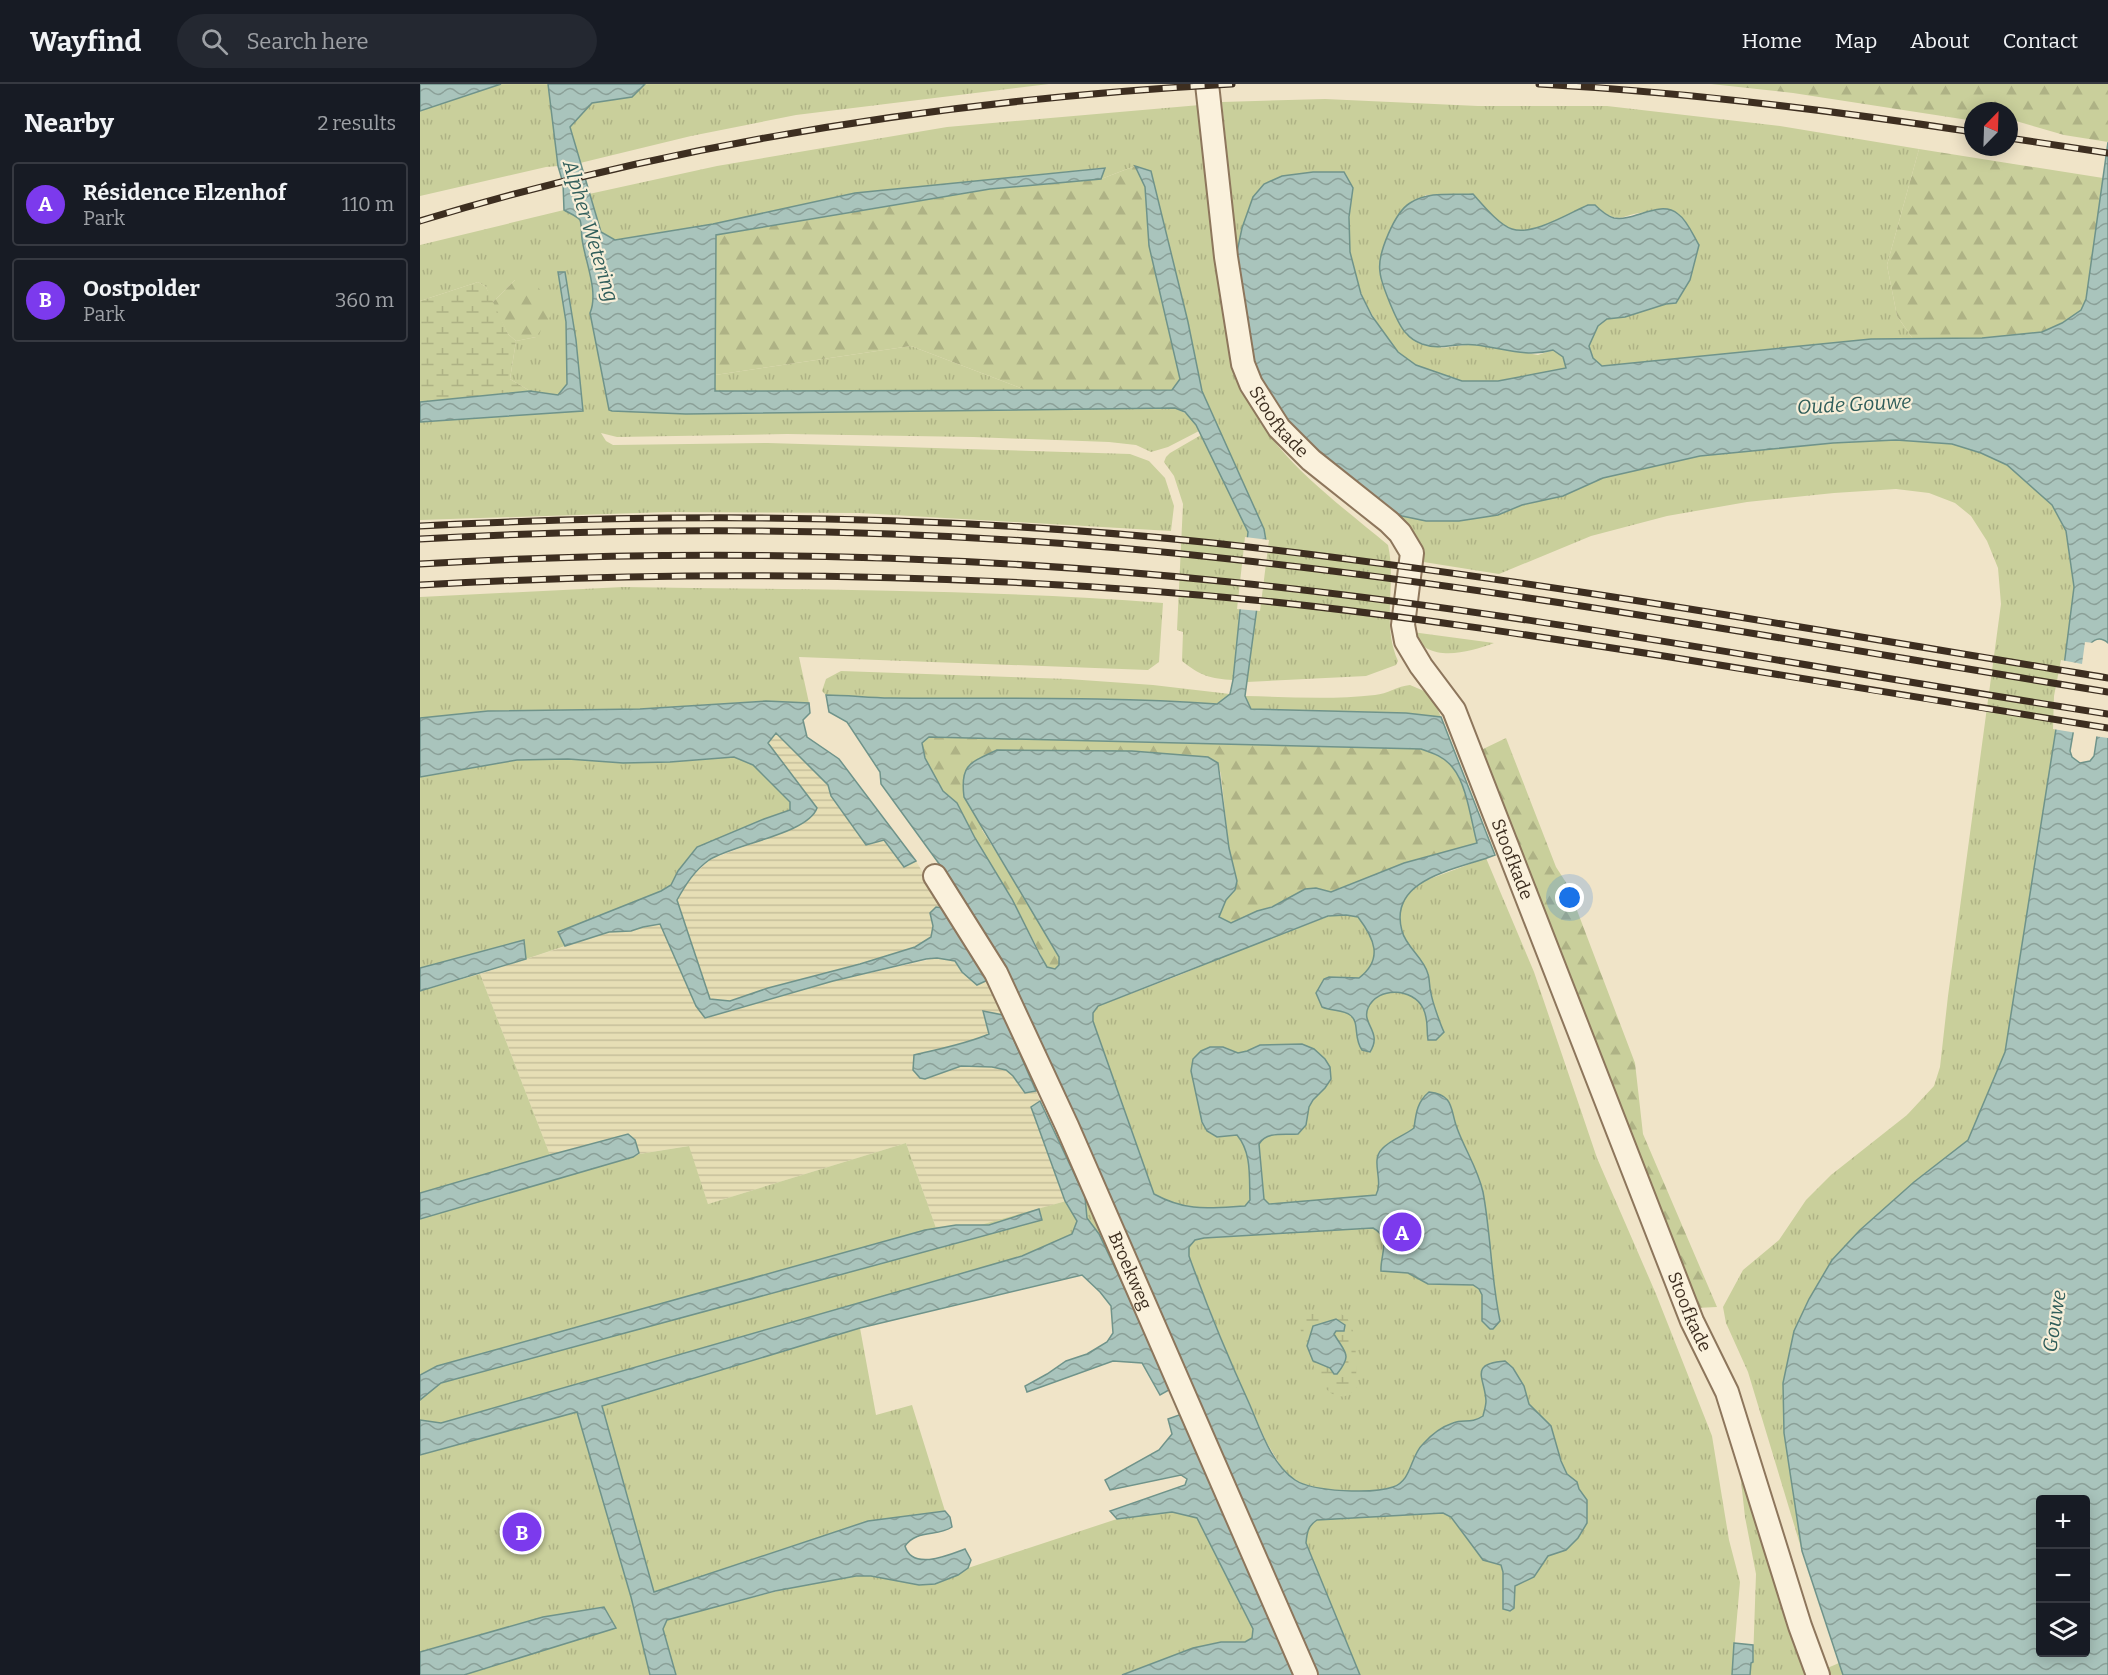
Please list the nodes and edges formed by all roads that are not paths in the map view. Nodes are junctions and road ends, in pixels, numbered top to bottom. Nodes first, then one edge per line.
1 (1207, 84) edge
2 (935, 876) dead end
3 (1306, 1675) edge
4 (1818, 1675) edge

1 - 4 street, Stoofkade
2 - 3 street, Broekweg

